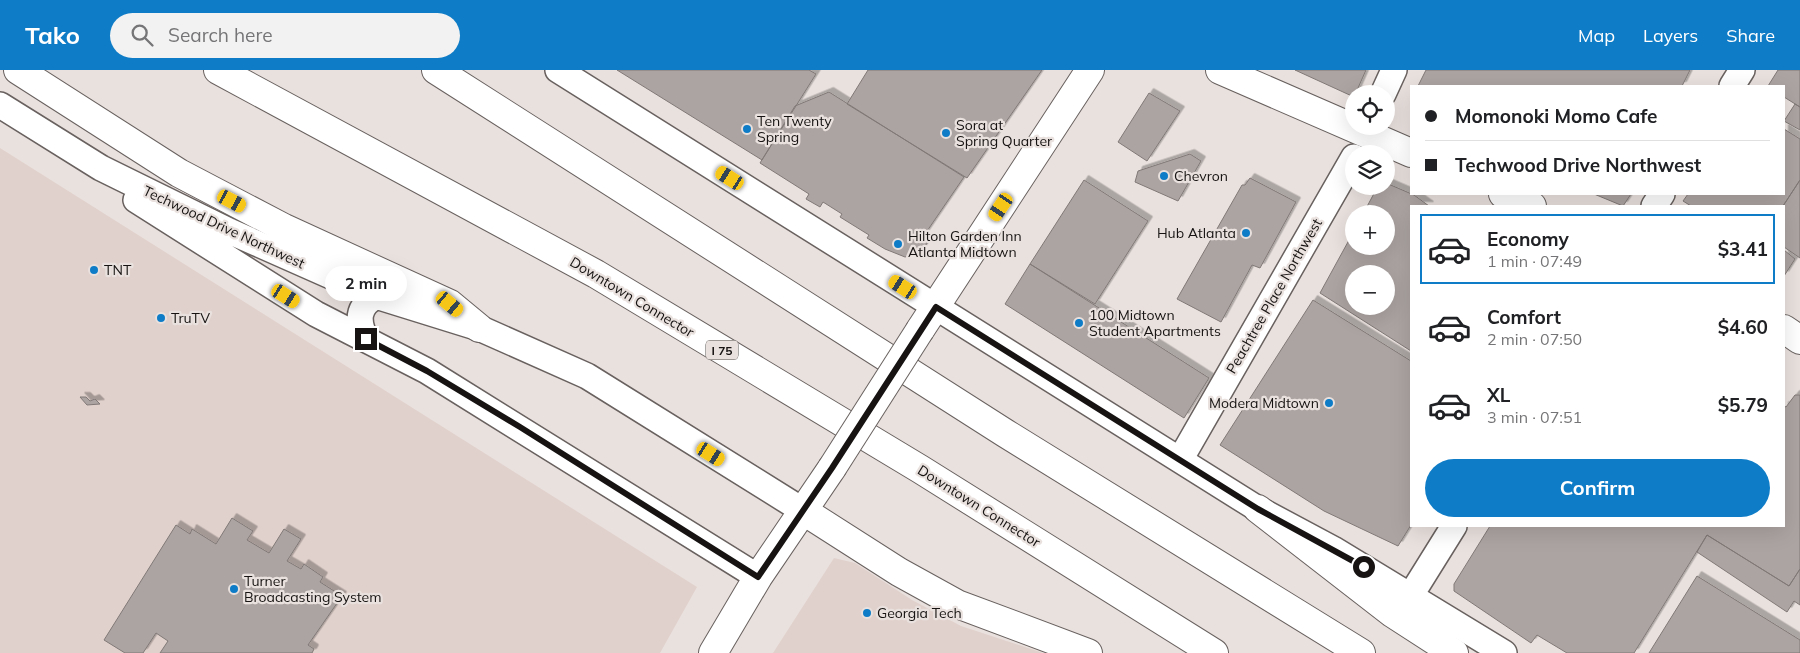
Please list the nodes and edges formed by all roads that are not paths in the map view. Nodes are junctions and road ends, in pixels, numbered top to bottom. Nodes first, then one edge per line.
1 (18, 70) edge
2 (218, 70) edge
3 (436, 70) edge
4 (558, 70) edge
5 (1090, 70) edge
6 (1220, 70) edge
7 (1394, 70) edge
8 (1742, 70) edge
9 (1387, 85) edge
10 (1733, 85) edge
11 (0, 105) edge
12 (1361, 143) edge
13 (1410, 153) edge
14 (101, 168) junction
15 (1505, 195) edge
16 (1530, 205) edge
17 (376, 296) junction
18 (936, 307) junction
19 (479, 328) junction
20 (1785, 331) edge
21 (366, 339) junction
22 (1800, 340) edge
23 (1180, 460) junction
24 (1258, 509) junction
25 (802, 510) junction
26 (1453, 527) edge
27 (758, 577) junction
28 (1411, 595) junction
29 (712, 653) edge
30 (1088, 653) edge
31 (1214, 653) edge
32 (1361, 653) edge
33 (1454, 653) edge
34 (1504, 653) edge

1 - 19 main road
2 - 31 main road, Downtown Connector / I 75
3 - 32 main road
4 - 18 street
5 - 18 main road
6 - 12 main road
7 - 9 street
8 - 10 street
11 - 14 street, Techwood Drive Northwest
12 - 13 main road
12 - 23 street, Peachtree Place Northwest
14 - 17 street, Techwood Drive Northwest
14 - 21 street, Techwood Drive Northwest
15 - 16 main road
17 - 19 street, Techwood Drive Northwest
17 - 21 street
18 - 23 street
18 - 25 main road, bridge
19 - 25 street, Techwood Drive Northwest
20 - 22 main road
21 - 27 street, Techwood Drive Northwest
23 - 24 street
24 - 28 street
24 - 33 main road
25 - 27 main road
25 - 30 main road
26 - 28 street
27 - 29 main road
28 - 34 street

